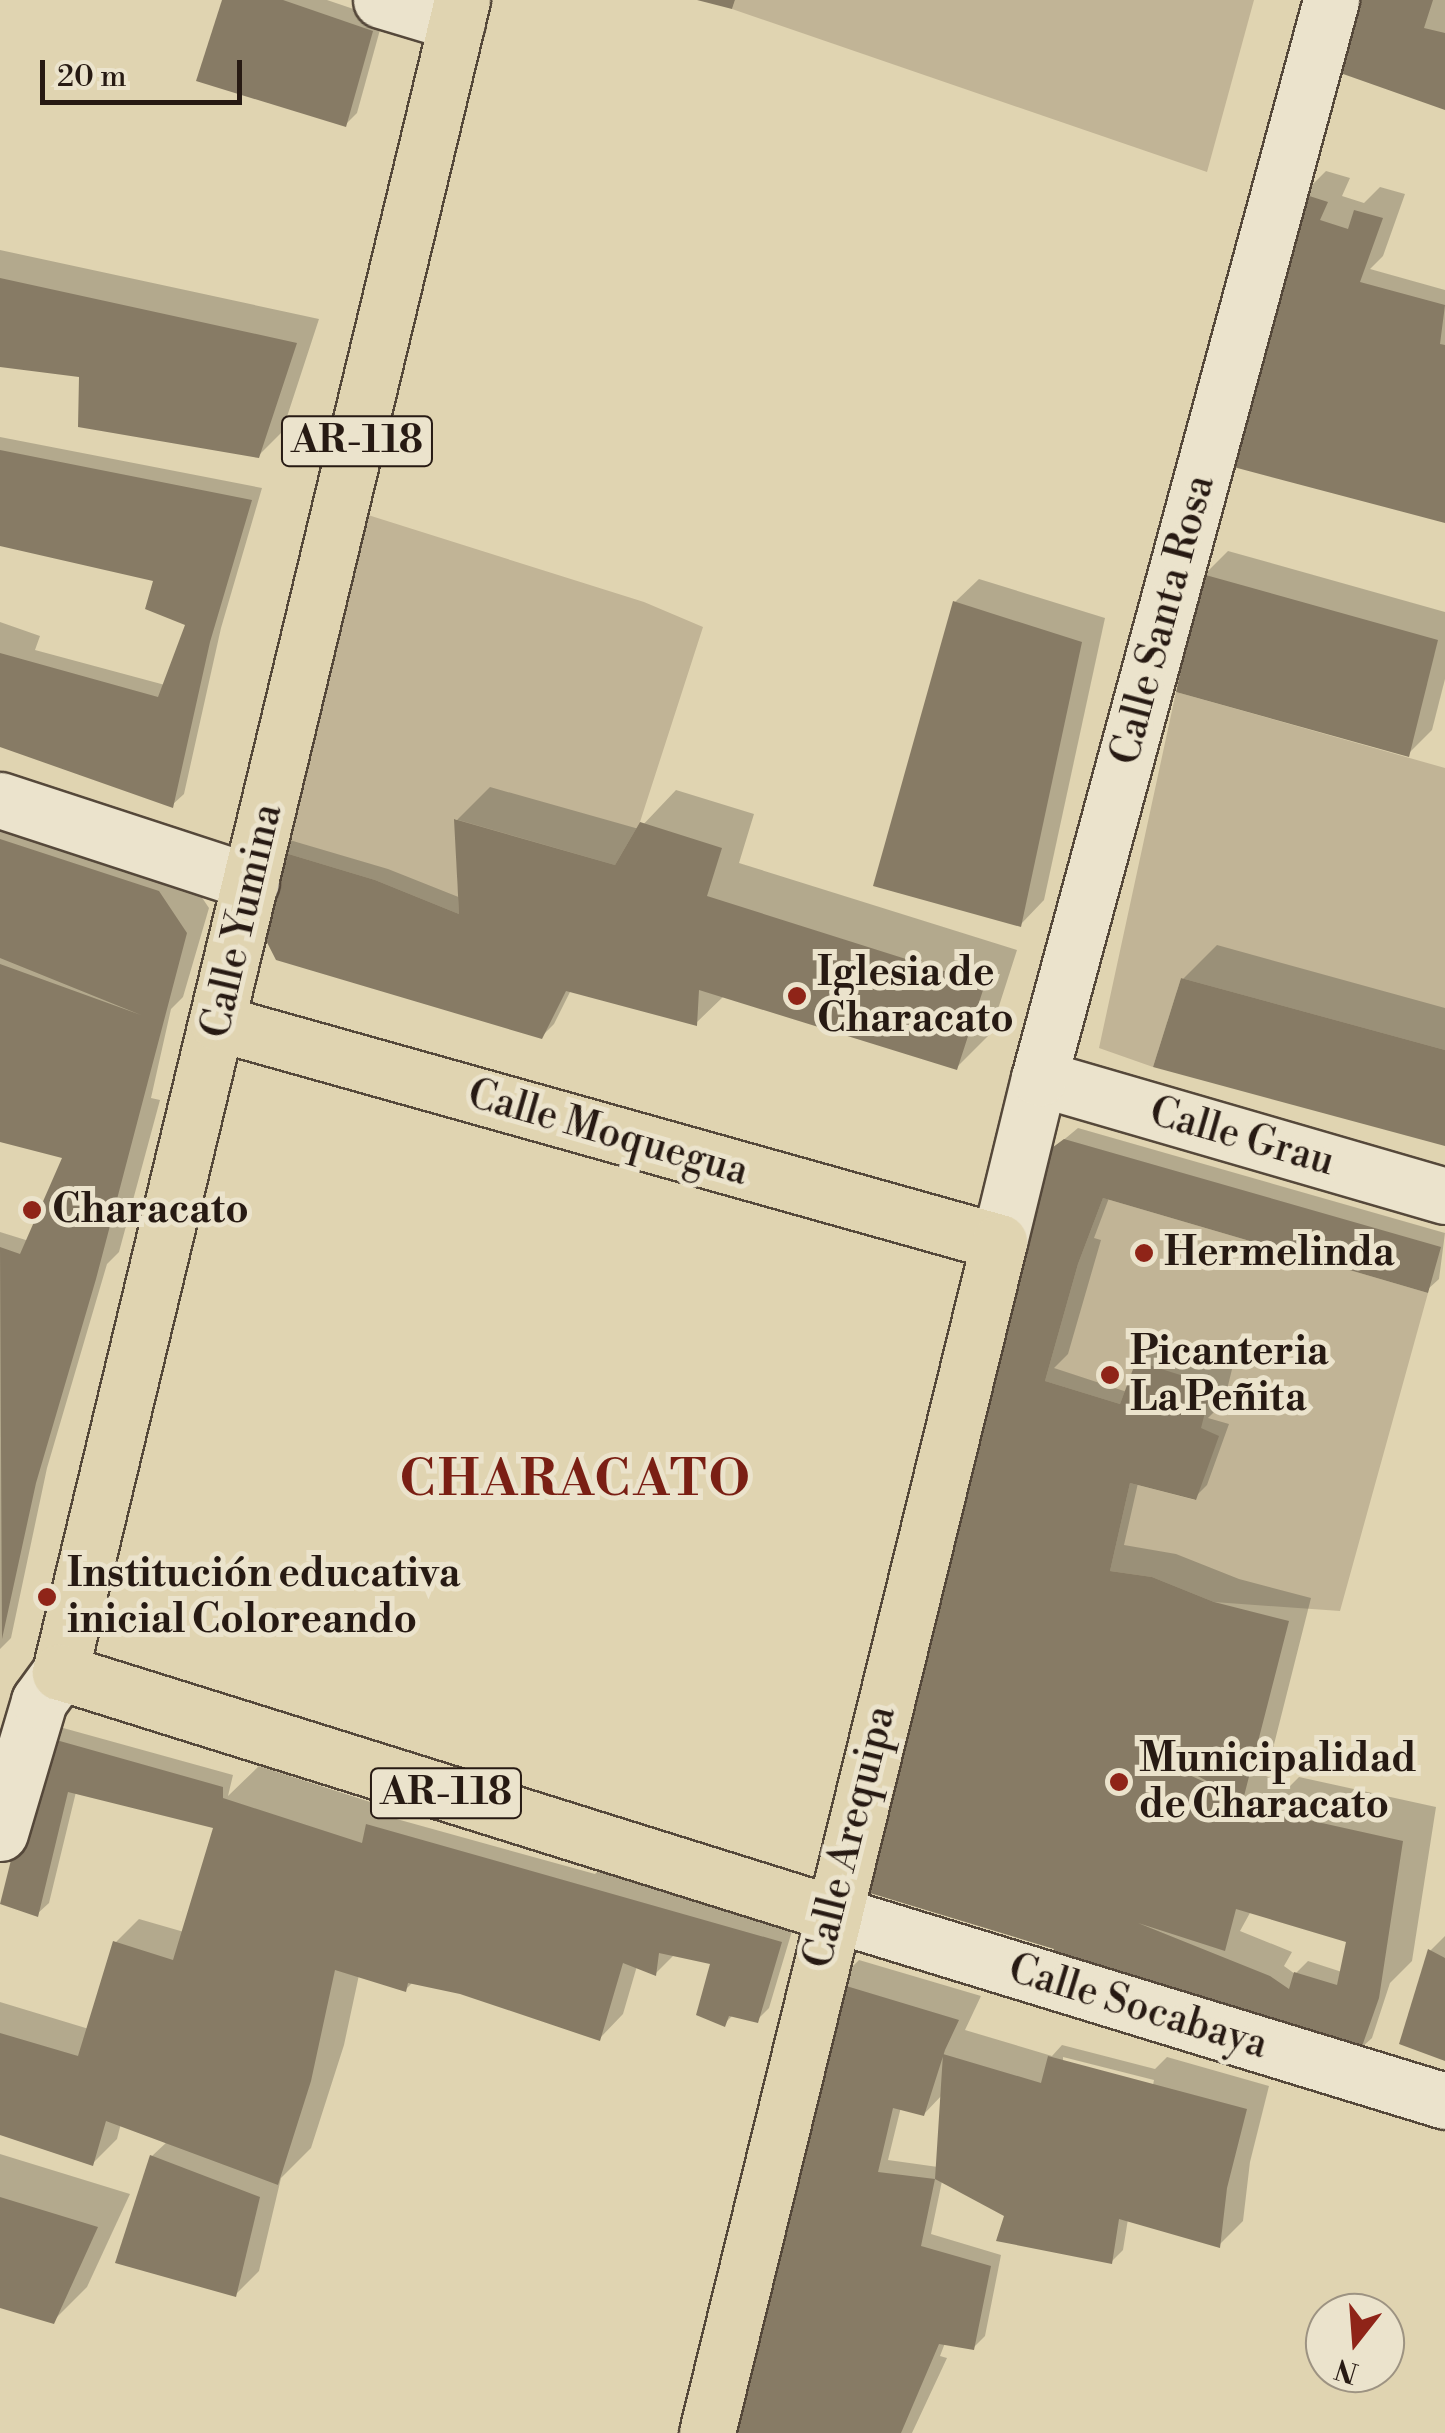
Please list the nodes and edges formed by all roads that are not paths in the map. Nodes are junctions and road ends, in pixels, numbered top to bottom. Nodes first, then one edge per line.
1 (382, 0) edge
2 (1331, 0) edge
3 (460, 11) edge
4 (0, 800) edge
5 (251, 882) junction
6 (218, 1023) junction
7 (1039, 1078) junction
8 (1445, 1196) edge
9 (999, 1242) junction
10 (33, 1688) edge
11 (0, 1833) edge
12 (831, 1913) junction
13 (1445, 2101) edge
14 (707, 2433) edge

1 - 3 street
2 - 7 street, Calle Santa Rosa
3 - 5 main road, Calle Yumina / AR-118
4 - 5 street
5 - 6 main road, Calle Yumina / AR-118
6 - 9 main road, Calle Moquegua
6 - 10 main road, Calle Yumina / AR-118
7 - 8 street, Calle Grau
7 - 9 street, Calle Santa Rosa
9 - 12 main road, Calle Arequipa
10 - 11 street, Calle Yumina
10 - 12 main road, AR-118
12 - 13 street, Calle Socabaya
12 - 14 main road, Calle Arequipa

